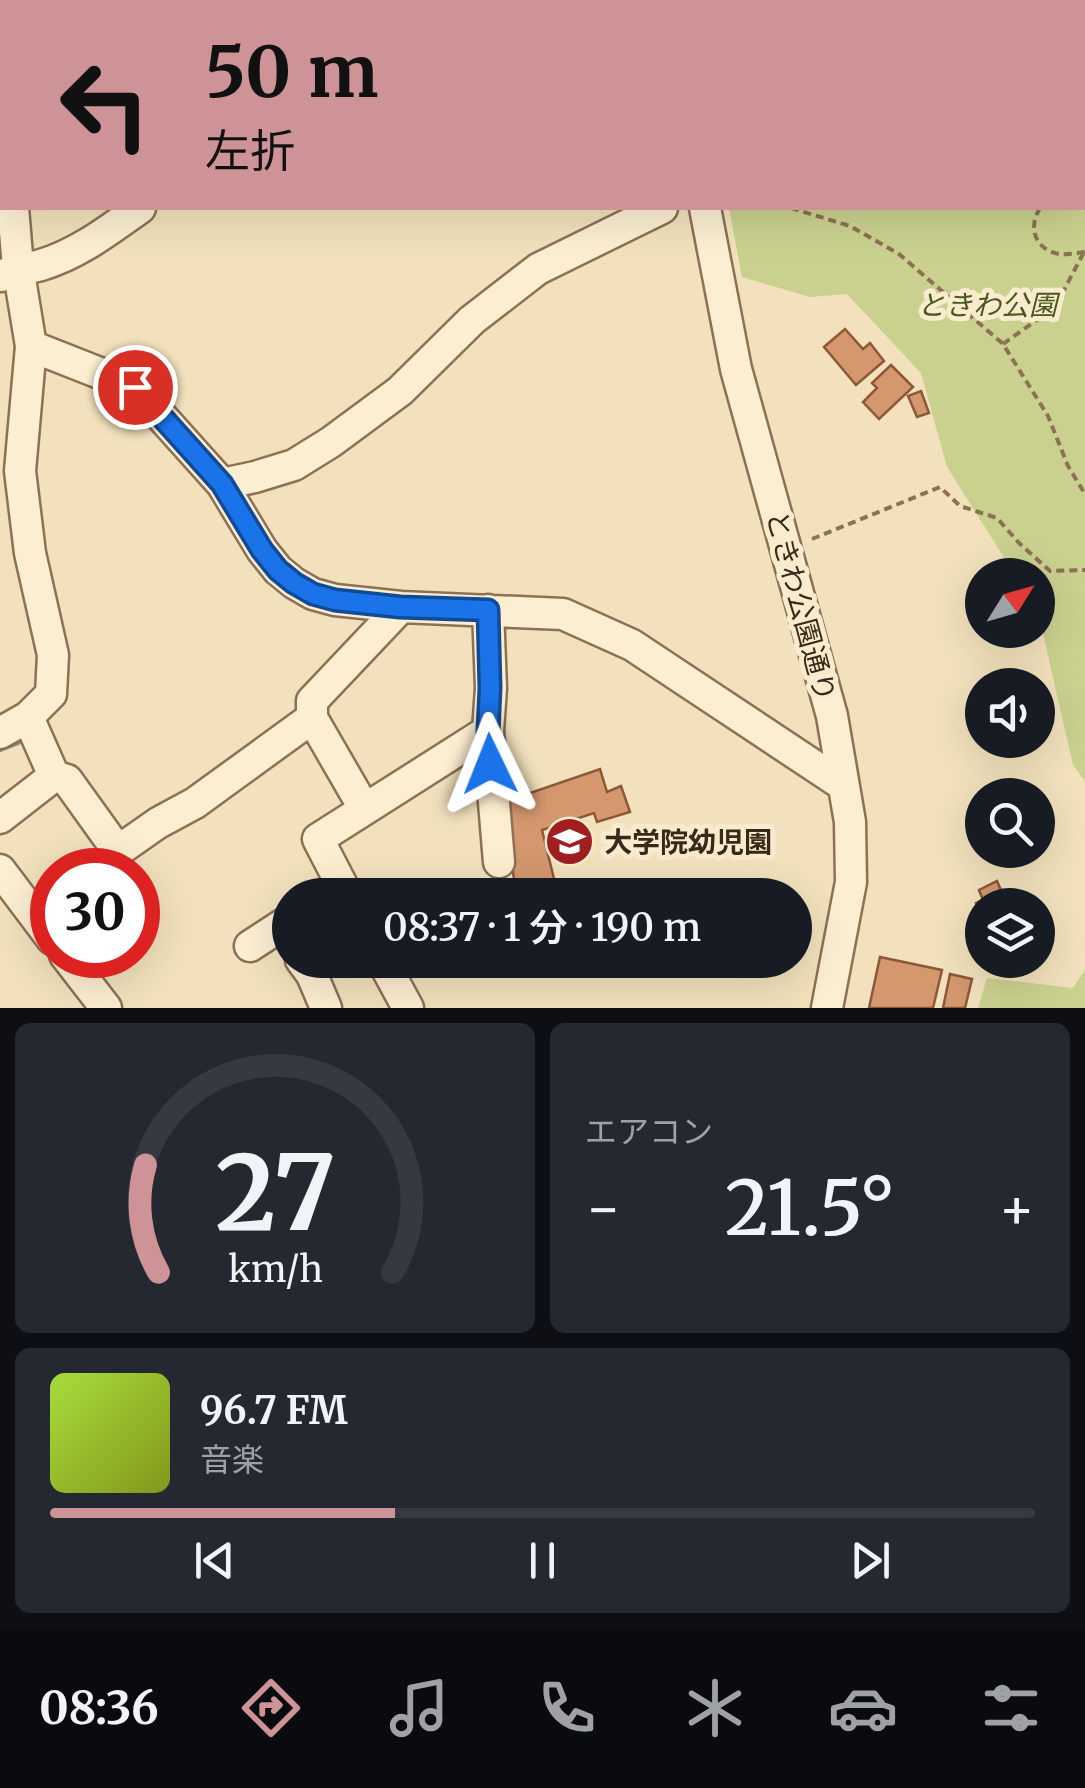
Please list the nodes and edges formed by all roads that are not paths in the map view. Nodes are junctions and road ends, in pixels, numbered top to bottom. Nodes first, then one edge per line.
1 (14, 210) edge
2 (137, 210) edge
3 (658, 210) edge
4 (704, 210) edge
5 (9, 272) edge
6 (31, 346) junction
7 (222, 484) junction
8 (400, 607) junction
9 (488, 610) junction
10 (28, 717) junction
11 (312, 718) junction
12 (488, 731) junction
13 (0, 733) edge
14 (54, 776) junction
15 (843, 784) junction
16 (364, 808) junction
17 (0, 818) edge
18 (103, 848) edge
19 (125, 848) edge
20 (498, 862) dead end
21 (2, 878) edge
22 (339, 878) edge
23 (30, 905) edge
24 (272, 937) edge
25 (250, 946) dead end
26 (83, 978) edge
27 (313, 978) edge
28 (392, 978) edge
29 (106, 1008) edge
30 (326, 1008) edge
31 (408, 1008) edge
32 (826, 1008) edge

1 - 5 street
2 - 5 street
3 - 7 street
4 - 15 street, ときわ公園通り
5 - 6 street
6 - 7 street
6 - 10 street
7 - 8 street
8 - 9 street
8 - 11 street
9 - 12 street
9 - 15 street
10 - 13 street
10 - 14 street
11 - 16 street
11 - 19 street
12 - 16 street
12 - 20 street
14 - 17 street
14 - 18 street
15 - 32 street, ときわ公園通り
16 - 22 street
21 - 23 street
24 - 25 street
26 - 29 street
27 - 30 street
28 - 31 street

